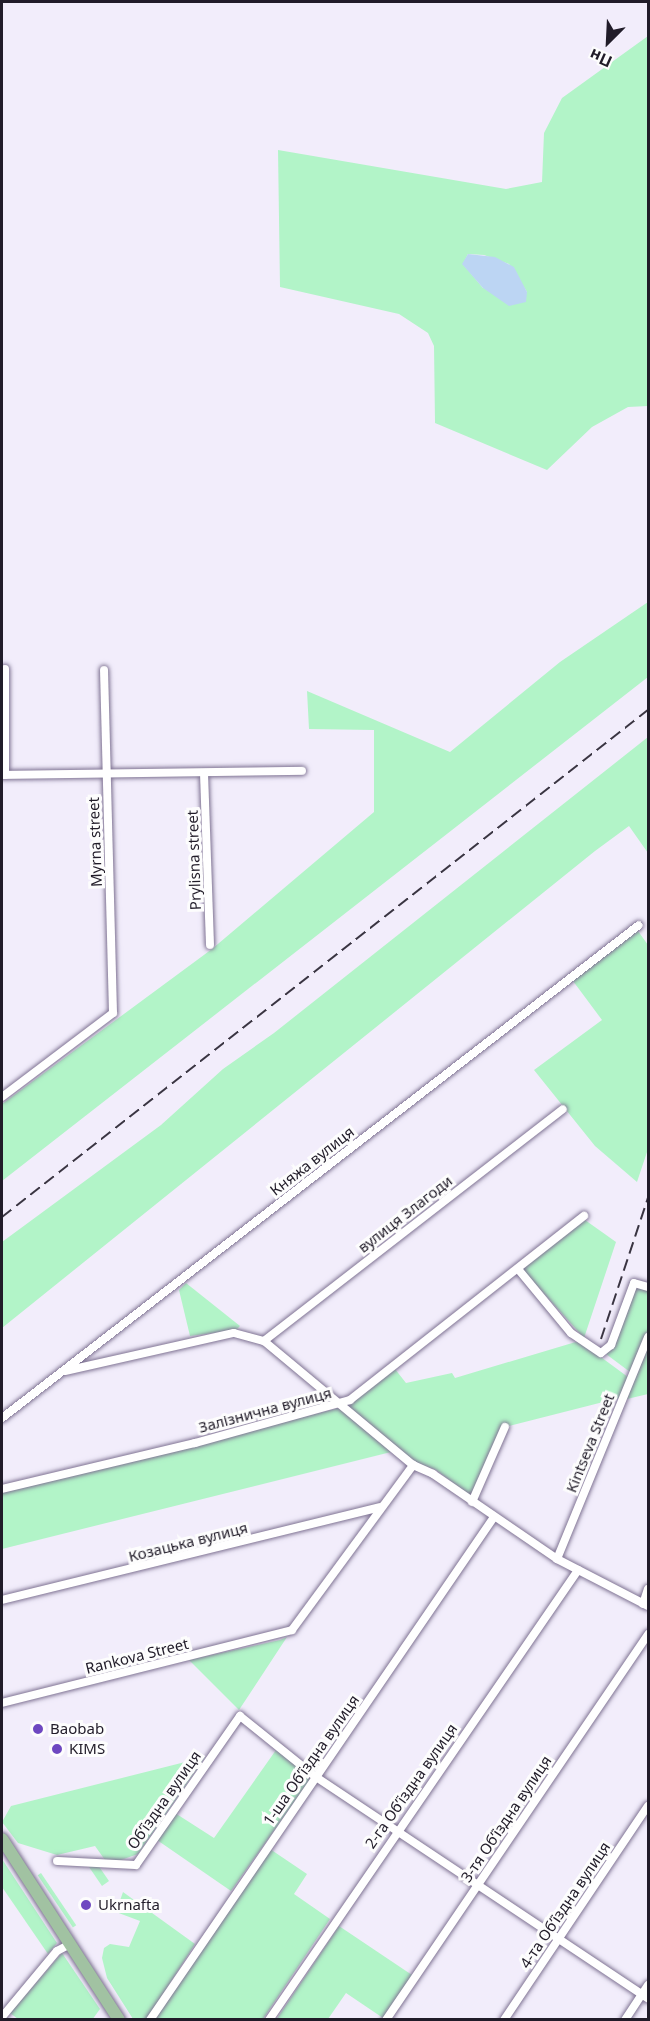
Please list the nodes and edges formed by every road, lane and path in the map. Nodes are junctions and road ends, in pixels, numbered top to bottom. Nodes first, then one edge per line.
1 (5, 669) dead end
2 (104, 670) dead end
3 (302, 771) dead end
4 (204, 773) junction
5 (106, 774) junction
6 (3, 775) edge
7 (639, 925) dead end
8 (210, 945) dead end
9 (2, 1097) edge
10 (563, 1109) dead end
11 (584, 1216) dead end
12 (518, 1269) junction
13 (648, 1287) edge
14 (648, 1337) edge
15 (264, 1341) junction
16 (63, 1371) junction
17 (340, 1405) junction
18 (2, 1418) edge
19 (505, 1427) dead end
20 (413, 1466) junction
21 (2, 1489) edge
22 (472, 1502) junction
23 (380, 1507) junction
24 (494, 1517) junction
25 (557, 1559) junction
26 (578, 1570) junction
27 (648, 1589) edge
28 (2, 1600) edge
29 (645, 1605) edge
30 (648, 1634) edge
31 (2, 1703) edge
32 (316, 1777) junction
33 (648, 1806) edge
34 (397, 1829) junction
35 (2, 1842) edge
36 (57, 1861) dead end
37 (477, 1885) junction
38 (559, 1938) junction
39 (70, 1944) junction
40 (648, 1985) edge
41 (645, 1996) edge
42 (2, 2017) edge
43 (119, 2019) edge
44 (150, 2019) edge
45 (269, 2019) edge
46 (386, 2019) edge
47 (504, 2019) edge
48 (625, 2019) edge

1 - 6 street
2 - 5 street, Myrna street
3 - 4 street
4 - 5 street
4 - 8 street, Prylisna street
5 - 6 street
5 - 9 street, Myrna street
7 - 16 street, Княжа вулиця
10 - 15 street, вулиця Злагоди
11 - 12 street, Залізнична вулиця
12 - 13 street
12 - 17 street, Залізнична вулиця
14 - 25 street, Kintseva Street
15 - 16 street
15 - 17 street
16 - 18 street, Княжа вулиця
17 - 20 street
17 - 21 street, Залізнична вулиця
19 - 22 street
20 - 22 street
20 - 23 street
22 - 24 street
23 - 28 street, Козацька вулиця
23 - 31 street, Rankova Street
24 - 25 street
24 - 32 street, 1-ша Обʼїздна вулиця
25 - 26 street
26 - 29 street
26 - 34 street, 2-га Обʼїздна вулиця
27 - 29 street
30 - 37 street, 3-тя Обʼїздна вулиця
32 - 34 street
32 - 36 street, Обʼїздна вулиця
32 - 44 street, 1-ша Обʼїздна вулиця
33 - 38 street, 4-та Обʼїздна вулиця
34 - 37 street
34 - 45 street, 2-га Обʼїздна вулиця
35 - 39 main road
37 - 38 street
37 - 46 street, 3-тя Обʼїздна вулиця
38 - 41 street
38 - 47 street, 4-та Обʼїздна вулиця
39 - 42 street
39 - 43 main road
40 - 41 street
41 - 48 street

